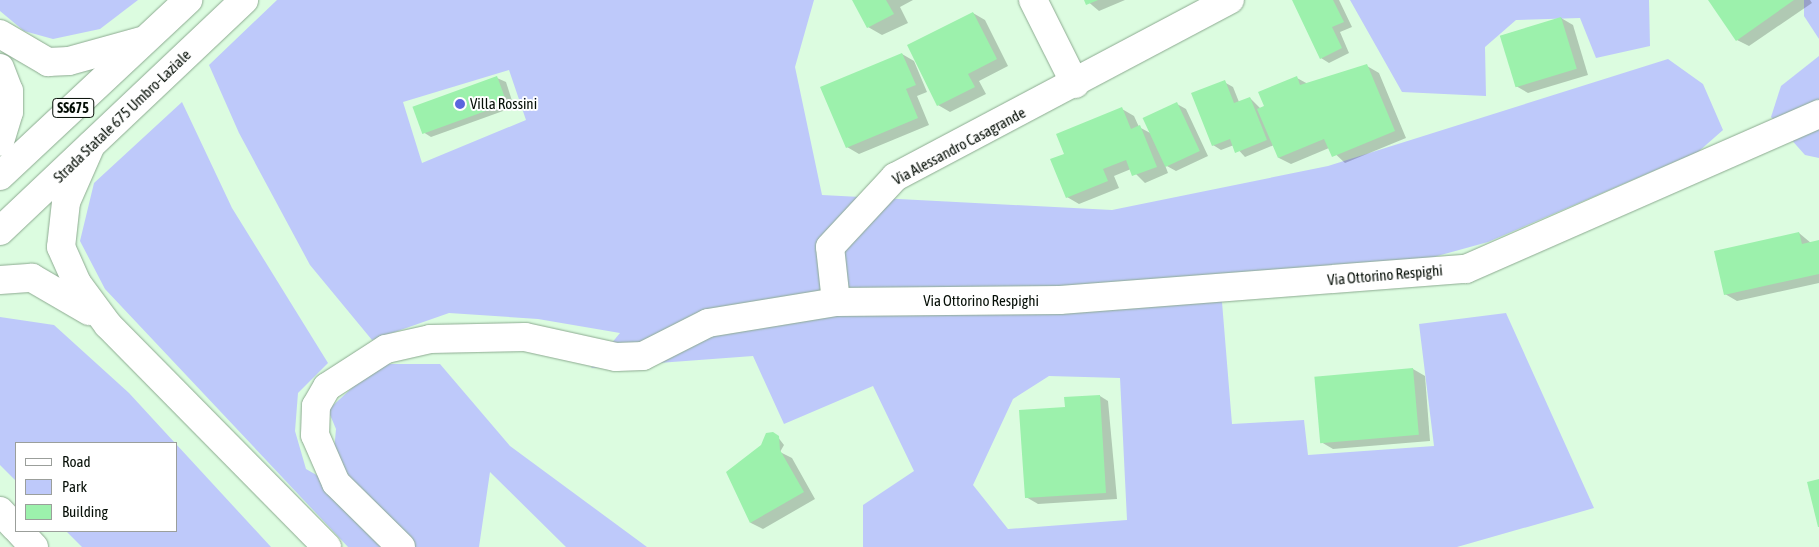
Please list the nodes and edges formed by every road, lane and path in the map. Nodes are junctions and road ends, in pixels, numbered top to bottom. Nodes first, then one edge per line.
1 (188, 0) edge
2 (244, 0) edge
3 (1033, 0) edge
4 (1230, 0) edge
5 (0, 34) edge
6 (145, 40) junction
7 (0, 68) edge
8 (1075, 84) junction
9 (1819, 114) edge
10 (0, 142) edge
11 (91, 145) junction
12 (0, 176) edge
13 (0, 231) edge
14 (0, 280) edge
15 (836, 302) junction
16 (108, 325) junction
17 (0, 511) edge
18 (15, 527) edge
19 (20, 532) edge
20 (34, 547) edge
21 (327, 547) edge
22 (401, 547) edge

1 - 6 main road, SS675
2 - 11 main road, Strada Statale 675 Umbro-Laziale / SS675
3 - 8 main road
4 - 8 main road, Via Alessandro Casagrande
5 - 6 main road
6 - 12 main road, SS675
7 - 10 main road
8 - 15 main road, Via Alessandro Casagrande
9 - 15 main road, Via Ottorino Respighi
11 - 13 main road, Strada Statale 675 Umbro-Laziale / SS675
11 - 16 main road
14 - 16 main road
15 - 22 main road, Via Ottorino Respighi
16 - 21 main road
17 - 18 main road
19 - 20 main road

